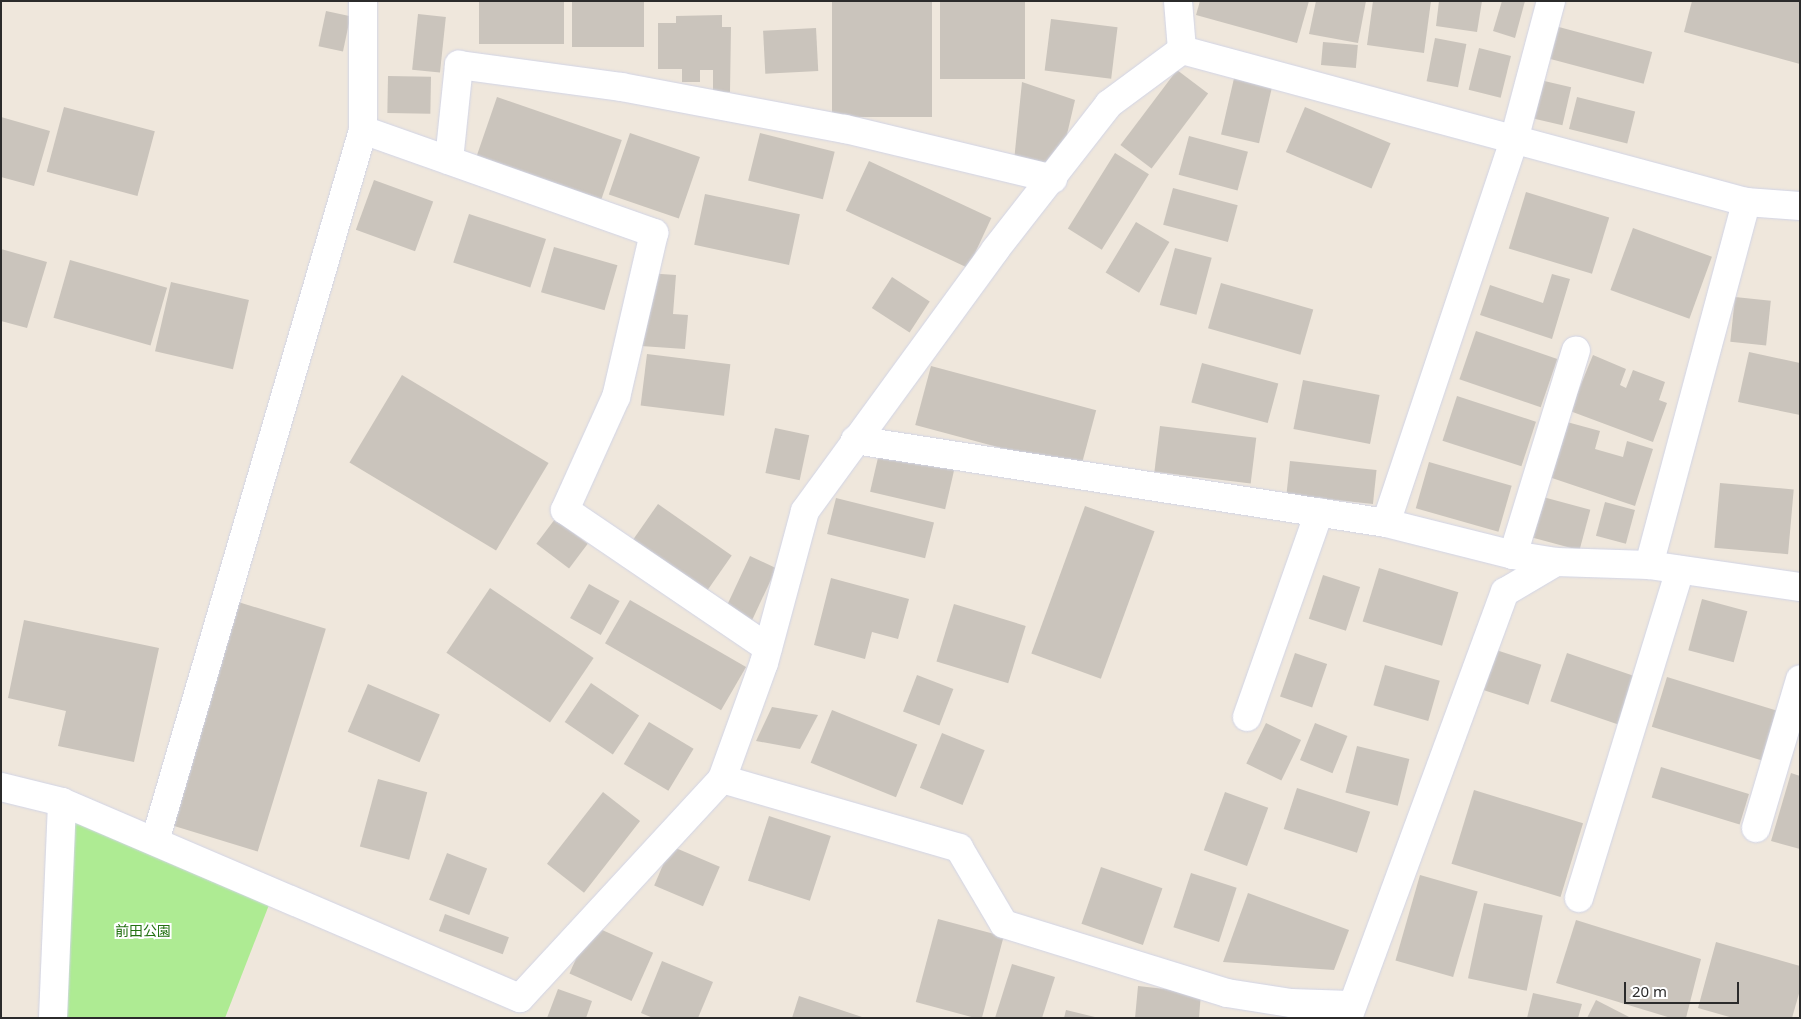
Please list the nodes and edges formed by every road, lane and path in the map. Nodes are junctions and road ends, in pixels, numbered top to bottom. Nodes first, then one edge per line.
1 (363, 1) edge
2 (1178, 1) edge
3 (1551, 1) edge
4 (1182, 50) junction
5 (363, 130) junction
6 (1514, 140) junction
7 (449, 160) junction
8 (1053, 179) junction
9 (1746, 202) junction
10 (1800, 206) edge
11 (1576, 350) dead end
12 (855, 440) junction
13 (1319, 512) junction
14 (1386, 523) junction
15 (1513, 555) junction
16 (1556, 562) junction
17 (1649, 565) junction
18 (1680, 570) junction
19 (1800, 587) edge
20 (768, 648) junction
21 (1800, 679) edge
22 (1247, 717) dead end
23 (722, 779) junction
24 (1, 787) edge
25 (62, 802) junction
26 (1756, 828) dead end
27 (155, 841) junction
28 (1579, 898) dead end
29 (522, 1008) edge
30 (1349, 1011) edge
31 (53, 1018) edge

1 - 5 street
2 - 4 street
3 - 6 street
4 - 6 street
4 - 8 street
5 - 7 street
5 - 27 street
6 - 9 street
6 - 14 street
7 - 8 street
7 - 20 street
8 - 12 street
9 - 10 street
9 - 17 street
11 - 15 street
12 - 13 street
12 - 20 street
13 - 14 street
13 - 22 street
14 - 15 street
15 - 16 street
16 - 17 street
16 - 30 street
17 - 18 street
18 - 19 street
18 - 28 street
20 - 23 street
21 - 26 street
23 - 29 street
23 - 30 street
24 - 25 street
25 - 27 street
25 - 31 street
27 - 29 street

